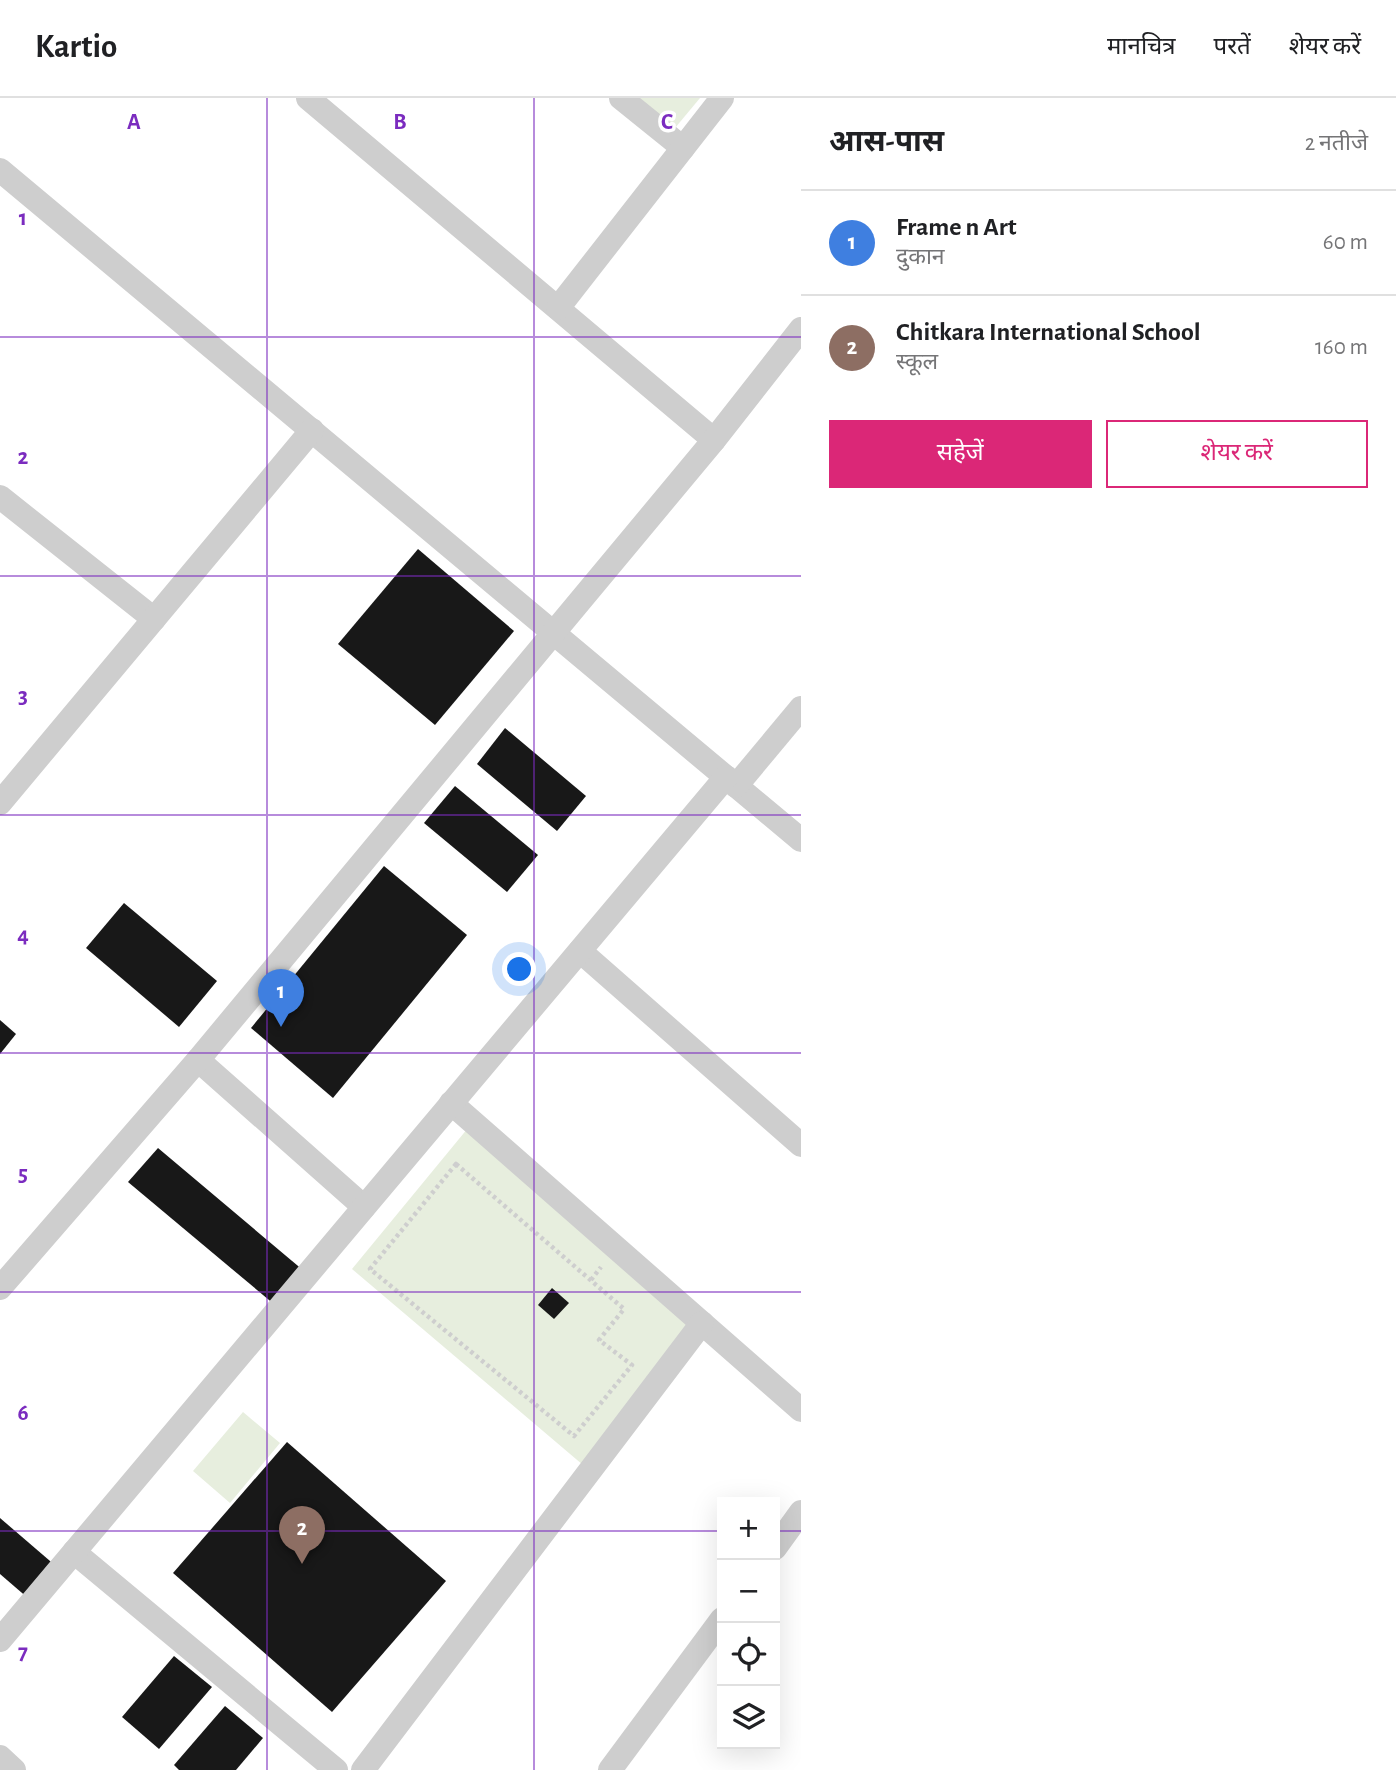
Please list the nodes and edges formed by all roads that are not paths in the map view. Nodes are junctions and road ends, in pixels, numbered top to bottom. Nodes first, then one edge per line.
1 (308, 98) edge
2 (621, 98) edge
3 (722, 98) edge
4 (683, 148) junction
5 (0, 170) edge
6 (558, 308) junction
7 (801, 329) edge
8 (312, 430) junction
9 (714, 440) junction
10 (0, 498) edge
11 (154, 619) junction
12 (554, 632) junction
13 (801, 708) edge
14 (731, 782) junction
15 (0, 803) edge
16 (801, 840) edge
17 (580, 951) junction
18 (198, 1060) junction
19 (451, 1103) junction
20 (801, 1145) edge
21 (364, 1207) junction
22 (0, 1288) edge
23 (702, 1323) junction
24 (801, 1410) edge
25 (801, 1513) edge
26 (780, 1541) edge
27 (74, 1552) junction
28 (719, 1623) edge
29 (0, 1640) edge
30 (0, 1757) edge
31 (15, 1770) edge
32 (336, 1770) edge
33 (363, 1770) edge
34 (610, 1770) edge

1 - 6 street
2 - 4 street
3 - 4 street
4 - 6 street
5 - 8 street
6 - 9 street
7 - 9 street
8 - 11 street
8 - 12 street
9 - 12 street
10 - 11 street
11 - 15 street
12 - 14 street
12 - 18 street
13 - 14 street
14 - 16 street
14 - 17 street
17 - 19 street
17 - 20 street
18 - 21 street
18 - 22 street
19 - 21 street
19 - 23 street
21 - 27 street
23 - 24 street
23 - 33 street
25 - 26 street
27 - 29 street
27 - 32 street
28 - 34 street
30 - 31 street

